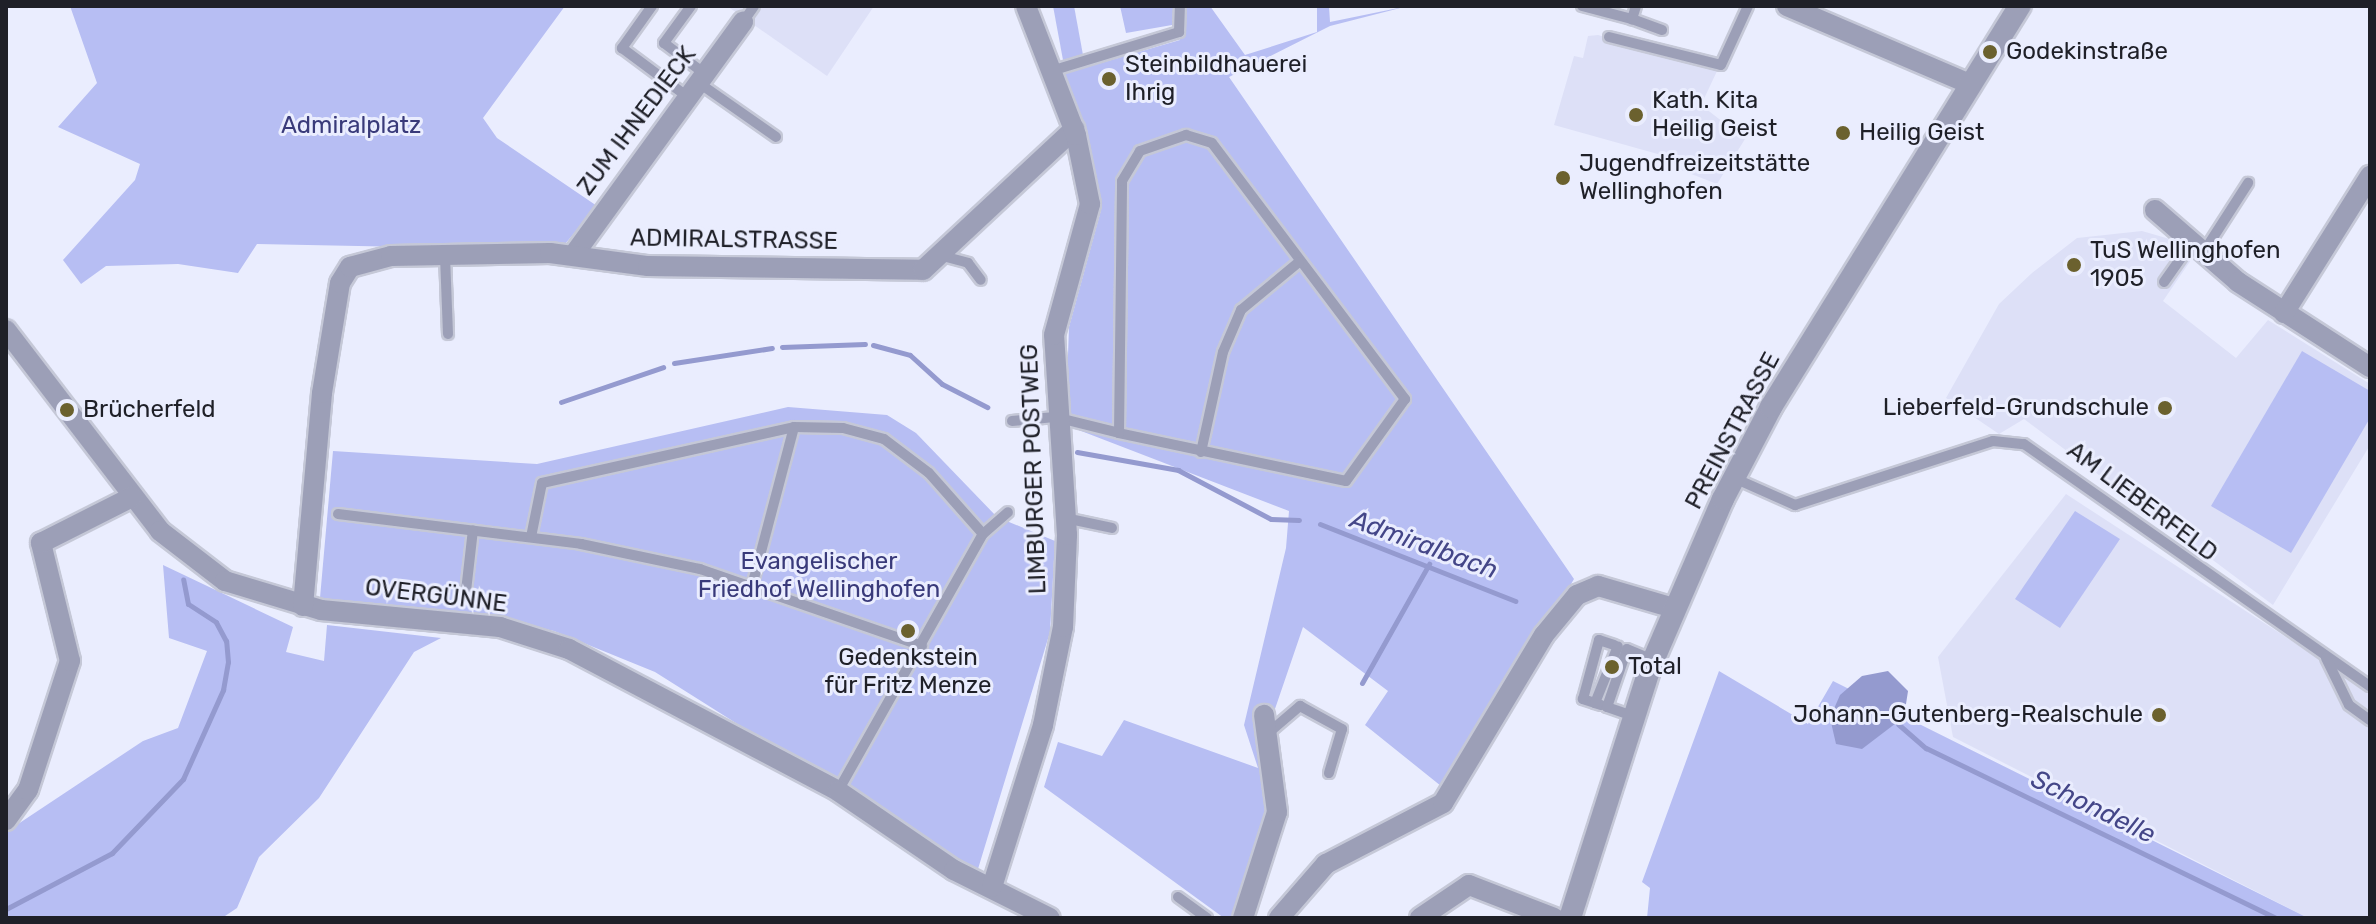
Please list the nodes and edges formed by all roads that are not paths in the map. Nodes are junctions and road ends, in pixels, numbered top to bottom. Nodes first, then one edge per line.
1 (652, 6) edge
2 (691, 6) edge
3 (1026, 6) edge
4 (1180, 6) edge
5 (1582, 6) edge
6 (1636, 6) edge
7 (1748, 6) edge
8 (1787, 6) edge
9 (2020, 6) edge
10 (748, 14) edge
11 (1632, 19) junction
12 (1662, 30) dead end
13 (1609, 37) dead end
14 (1049, 72) junction
15 (697, 84) junction
16 (1970, 84) junction
17 (1074, 129) junction
18 (776, 137) dead end
19 (2370, 176) edge
20 (2248, 183) dead end
21 (2155, 210) dead end
22 (2199, 244) junction
23 (575, 253) junction
24 (939, 255) junction
25 (445, 256) junction
26 (1299, 262) junction
27 (981, 280) dead end
28 (2164, 282) dead end
29 (2284, 313) junction
30 (6, 330) edge
31 (448, 334) dead end
32 (2370, 367) edge
33 (1055, 417) junction
34 (1012, 421) dead end
35 (794, 427) junction
36 (1119, 433) junction
37 (1201, 452) junction
38 (1734, 478) junction
39 (132, 497) junction
40 (1008, 512) dead end
41 (338, 514) dead end
42 (1065, 518) junction
43 (1112, 528) dead end
44 (473, 530) junction
45 (983, 534) junction
46 (531, 537) junction
47 (752, 586) junction
48 (466, 591) dead end
49 (303, 606) junction
50 (1673, 608) junction
51 (922, 646) junction
52 (1627, 649) junction
53 (2326, 658) junction
54 (1653, 660) junction
55 (2370, 686) edge
56 (1607, 707) junction
57 (1264, 715) dead end
58 (1633, 716) junction
59 (2370, 720) edge
60 (1264, 736) junction
61 (1329, 773) dead end
62 (838, 791) junction
63 (6, 820) edge
64 (992, 887) junction
65 (1178, 897) dead end
66 (1050, 918) edge
67 (1207, 918) edge
68 (1243, 918) edge
69 (1279, 918) edge
70 (1420, 918) edge
71 (1554, 918) edge
72 (1570, 918) edge

1 - 15 lane
2 - 15 lane
3 - 14 street, LIMBURGER POSTWEG
4 - 14 lane
5 - 11 lane
6 - 11 lane
7 - 13 lane
8 - 16 street
9 - 16 street, PREINSTRASSE
10 - 15 street, ZUM IHNEDIECK
11 - 12 lane
14 - 17 street, LIMBURGER POSTWEG
15 - 18 lane
15 - 23 street, ZUM IHNEDIECK
16 - 38 street, PREINSTRASSE
17 - 24 street, ADMIRALSTRASSE
17 - 33 street, LIMBURGER POSTWEG
19 - 29 street
20 - 22 lane
21 - 22 street
22 - 28 lane
22 - 29 street
23 - 24 street, ADMIRALSTRASSE
23 - 25 street, ADMIRALSTRASSE
24 - 27 lane
25 - 31 lane
25 - 49 street, ADMIRALSTRASSE
26 - 36 lane
26 - 37 lane
26 - 37 lane
29 - 32 street
30 - 39 street, OVERGÜNNE
33 - 34 lane
33 - 36 lane
33 - 42 street, LIMBURGER POSTWEG
35 - 45 lane
35 - 46 lane
35 - 47 lane
36 - 37 lane
38 - 50 street, PREINSTRASSE
38 - 53 lane, AM LIEBERFELD
39 - 49 street, OVERGÜNNE
39 - 63 street
40 - 45 lane
41 - 44 lane
42 - 43 lane
42 - 64 street, LIMBURGER POSTWEG
44 - 46 lane
44 - 48 lane
45 - 51 lane
46 - 47 lane
47 - 51 lane
49 - 62 street, OVERGÜNNE
50 - 54 street, PREINSTRASSE
50 - 69 street
51 - 62 lane
52 - 54 lane
52 - 56 lane
52 - 56 lane
53 - 55 lane, AM LIEBERFELD
53 - 59 lane
54 - 58 street, PREINSTRASSE
56 - 58 lane
57 - 60 street
58 - 72 street, PREINSTRASSE
60 - 61 lane
60 - 68 street
62 - 64 street, OVERGÜNNE
64 - 66 street, OVERGÜNNE
65 - 67 lane
70 - 71 street

